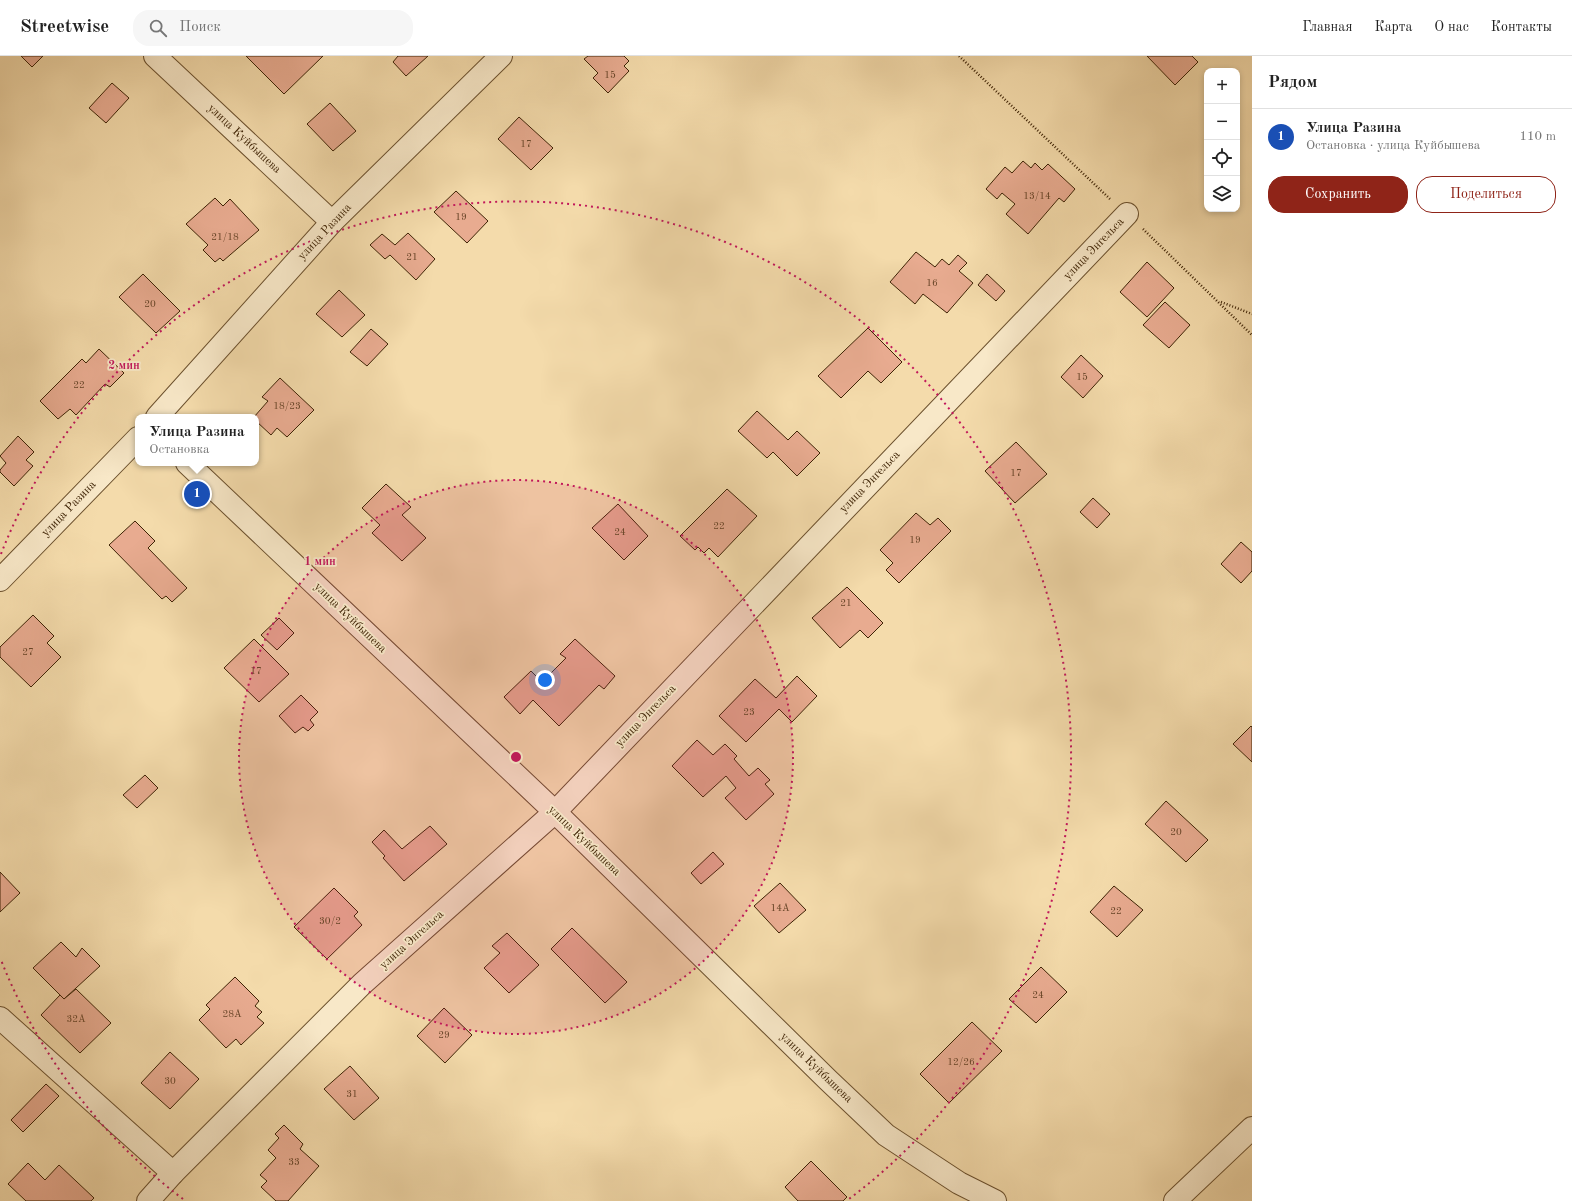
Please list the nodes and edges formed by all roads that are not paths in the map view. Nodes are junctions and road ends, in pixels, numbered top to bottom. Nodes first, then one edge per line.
1 (155, 56) edge
2 (501, 56) edge
3 (1127, 214) road end
4 (332, 222) junction
5 (161, 414) edge
6 (135, 441) edge
7 (190, 466) edge
8 (0, 580) edge
9 (555, 812) junction
10 (0, 1018) edge
11 (1252, 1128) edge
12 (173, 1173) junction
13 (148, 1201) edge
14 (995, 1201) edge
15 (1175, 1201) edge

1 - 4 street, улица Куйбышева
2 - 4 street, улица Разина
3 - 9 street, улица Энгельса
4 - 5 street, улица Разина
6 - 8 street, улица Разина
7 - 9 street, улица Куйбышева
9 - 12 street, улица Энгельса
9 - 14 street, улица Куйбышева
10 - 12 street
11 - 15 street
12 - 13 street, улица Энгельса

